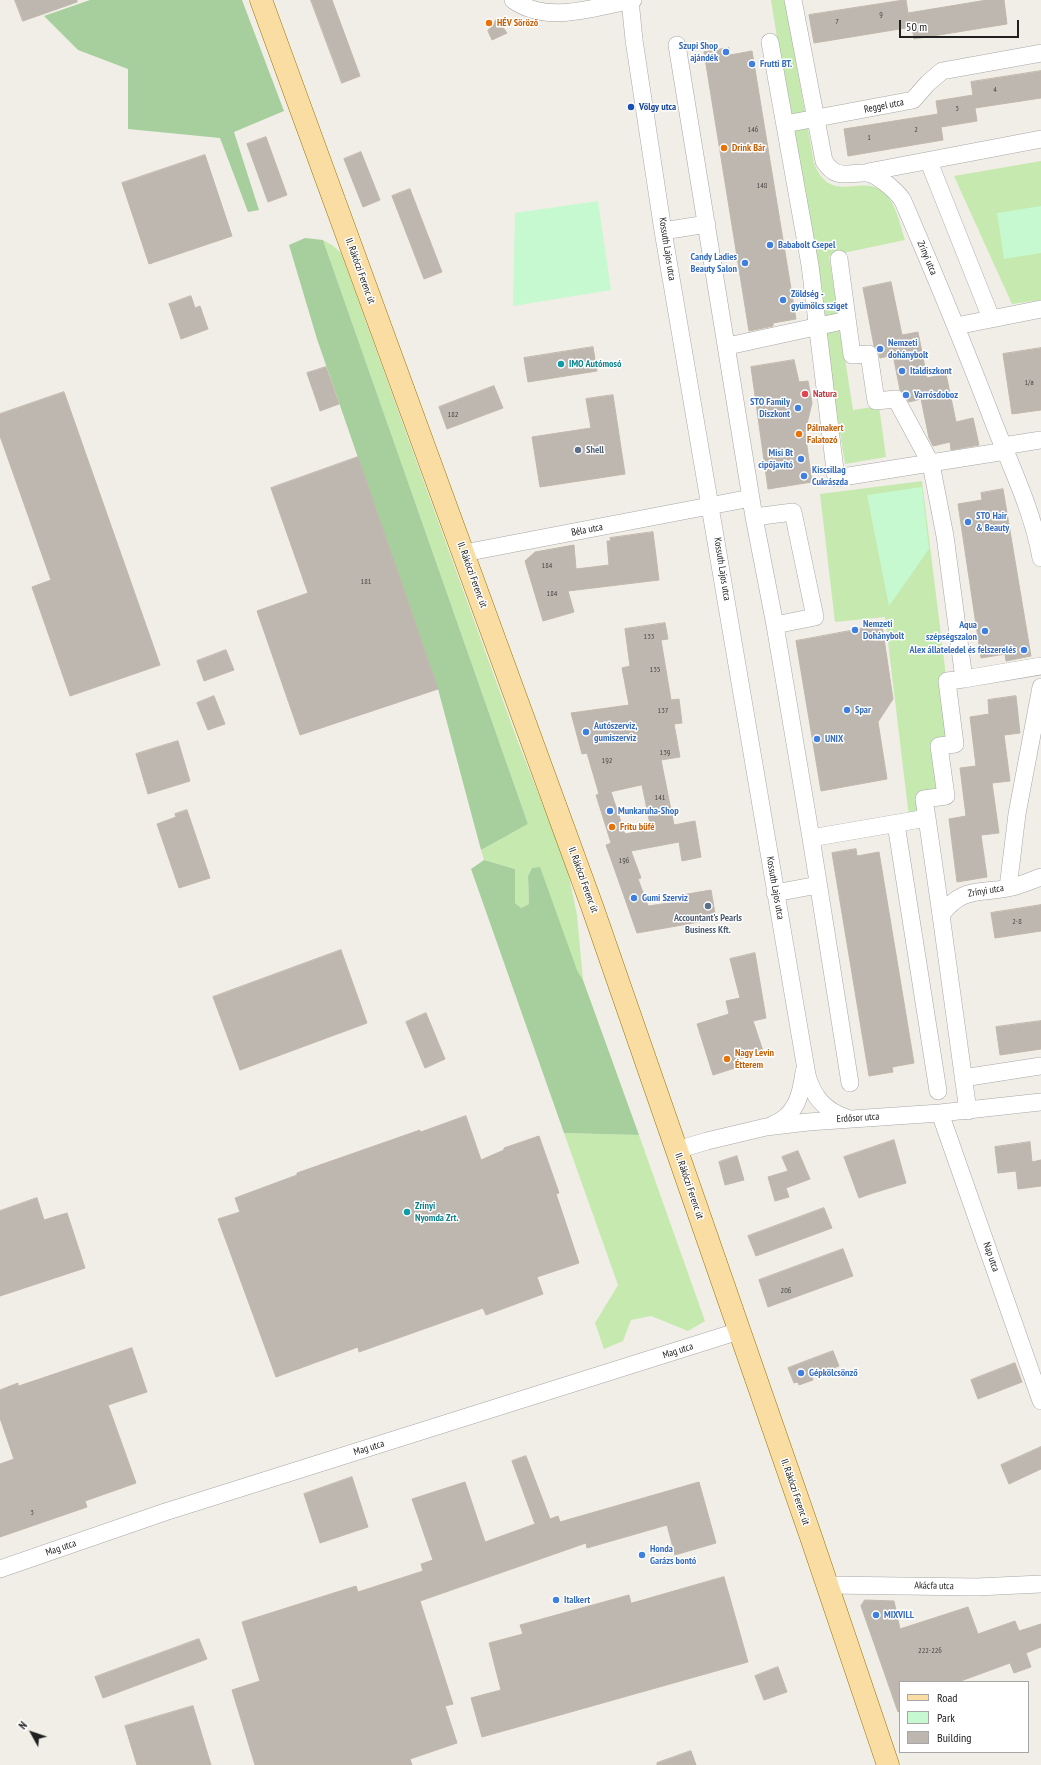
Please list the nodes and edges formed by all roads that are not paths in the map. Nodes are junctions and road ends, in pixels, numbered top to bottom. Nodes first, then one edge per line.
1 (261, 0) edge
2 (513, 0) edge
3 (631, 0) edge
4 (793, 0) edge
5 (770, 42) dead end
6 (677, 45) dead end
7 (1041, 52) edge
8 (816, 119) junction
9 (786, 124) junction
10 (1041, 140) edge
11 (929, 162) junction
12 (868, 172) junction
13 (707, 224) junction
14 (663, 231) junction
15 (839, 259) dead end
16 (1041, 309) edge
17 (992, 318) junction
18 (847, 320) junction
19 (818, 325) junction
20 (956, 326) junction
21 (728, 346) junction
22 (1041, 440) edge
23 (1004, 448) junction
24 (931, 464) junction
25 (751, 498) junction
26 (711, 506) junction
27 (754, 516) junction
28 (464, 553) junction
29 (1041, 558) edge
30 (775, 625) junction
31 (1041, 666) edge
32 (964, 679) junction
33 (1041, 687) edge
34 (927, 818) junction
35 (896, 824) junction
36 (811, 838) junction
37 (1041, 878) edge
38 (818, 885) junction
39 (1008, 888) junction
40 (775, 893) junction
41 (941, 915) junction
42 (806, 1065) junction
43 (1041, 1066) edge
44 (964, 1078) junction
45 (850, 1083) dead end
46 (938, 1091) dead end
47 (1041, 1102) edge
48 (968, 1111) junction
49 (940, 1113) junction
50 (847, 1118) junction
51 (766, 1128) junction
52 (677, 1150) junction
53 (739, 1331) junction
54 (1041, 1401) edge
55 (0, 1569) edge
56 (1041, 1584) edge
57 (828, 1585) junction
58 (888, 1765) edge

1 - 28 main road, II. Rákóczi Ferenc út
2 - 3 street
3 - 14 street, Kossuth Lajos utca
4 - 8 street
5 - 9 street
6 - 13 street
7 - 8 street, Reggel utca
8 - 9 street, Reggel utca
8 - 12 street
9 - 19 street
10 - 11 street
11 - 12 street
11 - 17 street
12 - 20 street, Zrínyi utca
13 - 14 street
13 - 21 street
14 - 26 street, Kossuth Lajos utca
15 - 18 street
16 - 17 street
17 - 20 street
18 - 19 street
18 - 24 street
19 - 21 street
19 - 24 street
20 - 23 street, Zrínyi utca
21 - 25 street
22 - 23 street
23 - 24 street
23 - 29 street, Zrínyi utca
24 - 32 street
25 - 26 street, Béla utca
25 - 27 street
26 - 28 street, Béla utca
26 - 40 street, Kossuth Lajos utca
27 - 30 street
27 - 30 street
28 - 52 main road, II. Rákóczi Ferenc út
30 - 36 street
31 - 32 street
32 - 34 street
33 - 39 street, Zrínyi utca
34 - 35 street
34 - 41 street
35 - 36 street
35 - 46 street
36 - 38 street
37 - 39 street
38 - 40 street
38 - 45 street
39 - 41 street, Zrínyi utca
40 - 42 street, Kossuth Lajos utca
41 - 44 street
42 - 50 street, Kossuth Lajos utca
42 - 51 street
43 - 44 street
44 - 48 street
47 - 48 street, Erdősor utca
48 - 49 street, Erdősor utca
49 - 50 street, Erdősor utca
49 - 54 street, Nap utca
50 - 51 street, Erdősor utca
51 - 52 street, Erdősor utca
52 - 53 main road, II. Rákóczi Ferenc út
53 - 55 street, Mag utca
53 - 57 main road, II. Rákóczi Ferenc út
56 - 57 street, Akácfa utca
57 - 58 main road, II. Rákóczi Ferenc út

